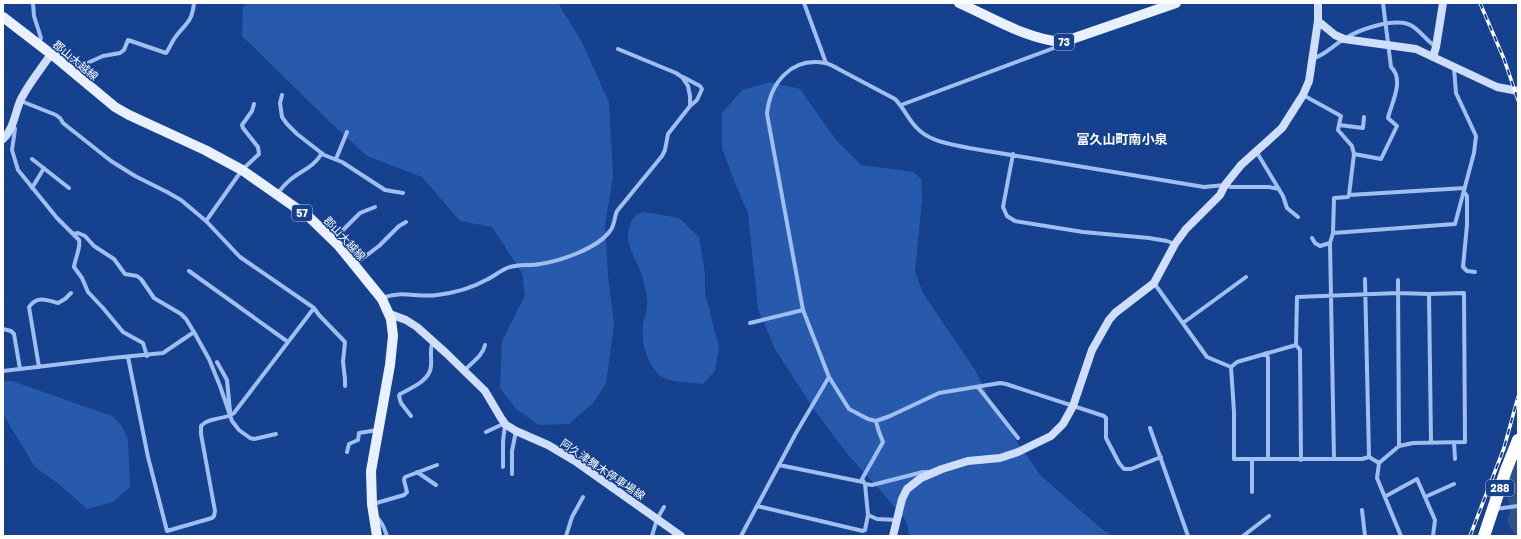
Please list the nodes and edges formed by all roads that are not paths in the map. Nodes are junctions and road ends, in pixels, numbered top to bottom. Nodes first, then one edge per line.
1 (33, 3) edge
2 (194, 3) edge
3 (804, 3) edge
4 (959, 3) edge
5 (1318, 3) edge
6 (1383, 3) edge
7 (1443, 3) edge
8 (1174, 4) edge
9 (3, 17) edge
10 (1318, 21) junction
11 (1385, 24) junction
12 (1344, 39) junction
13 (1063, 42) junction
14 (38, 44) junction
15 (1388, 45) junction
16 (1436, 47) junction
17 (618, 49) dead end
18 (53, 55) junction
19 (1433, 57) junction
20 (1312, 59) junction
21 (826, 62) junction
22 (1454, 68) junction
23 (682, 76) junction
24 (1518, 91) edge
25 (282, 95) dead end
26 (1303, 95) junction
27 (20, 101) junction
28 (254, 104) dead end
29 (901, 105) junction
30 (690, 106) junction
31 (1364, 117) dead end
32 (13, 124) junction
33 (1339, 125) junction
34 (347, 132) dead end
35 (3, 139) edge
36 (1256, 151) junction
37 (322, 153) junction
38 (1013, 154) junction
39 (1354, 154) junction
40 (32, 159) dead end
41 (336, 159) junction
42 (44, 168) junction
43 (242, 170) junction
44 (1225, 185) junction
45 (32, 188) junction
46 (70, 188) dead end
47 (1279, 189) junction
48 (1465, 190) junction
49 (403, 193) dead end
50 (276, 194) junction
51 (1349, 195) junction
52 (375, 207) dead end
53 (1298, 218) dead end
54 (206, 221) junction
55 (406, 222) dead end
56 (1334, 233) junction
57 (73, 234) junction
58 (1312, 238) dead end
59 (333, 240) junction
60 (1330, 243) junction
61 (1175, 244) junction
62 (355, 264) junction
63 (189, 271) dead end
64 (1475, 272) dead end
65 (1246, 277) dead end
66 (1365, 279) dead end
67 (1398, 280) dead end
68 (1154, 283) junction
69 (71, 293) dead end
70 (1398, 293) junction
71 (1366, 294) junction
72 (1429, 294) junction
73 (1332, 295) junction
74 (382, 299) junction
75 (314, 308) junction
76 (804, 310) junction
77 (390, 314) junction
78 (750, 323) dead end
79 (1183, 323) junction
80 (3, 329) edge
81 (194, 332) junction
82 (432, 341) junction
83 (288, 342) junction
84 (485, 345) dead end
85 (1296, 345) junction
86 (1266, 353) junction
87 (147, 356) junction
88 (128, 357) junction
89 (217, 362) dead end
90 (39, 367) junction
91 (1231, 367) junction
92 (20, 369) junction
93 (3, 371) edge
94 (464, 371) junction
95 (828, 377) junction
96 (345, 386) dead end
97 (978, 387) junction
98 (1073, 406) junction
99 (230, 416) junction
100 (411, 416) dead end
101 (876, 420) junction
102 (505, 423) junction
103 (1150, 428) dead end
104 (378, 430) junction
105 (516, 431) junction
106 (486, 432) dead end
107 (276, 434) dead end
108 (1018, 438) dead end
109 (1518, 440) edge
110 (1431, 442) junction
111 (1454, 442) junction
112 (1399, 446) junction
113 (347, 452) dead end
114 (1161, 457) junction
115 (1369, 457) junction
116 (1252, 459) junction
117 (1334, 459) junction
118 (1455, 459) dead end
119 (1268, 460) junction
120 (1301, 460) junction
121 (1379, 463) junction
122 (437, 465) dead end
123 (779, 465) junction
124 (504, 467) dead end
125 (417, 472) junction
126 (933, 473) junction
127 (512, 474) dead end
128 (864, 483) junction
129 (1454, 484) dead end
130 (436, 485) dead end
131 (1252, 492) dead end
132 (1386, 496) junction
133 (583, 497) dead end
134 (1425, 497) junction
135 (372, 504) junction
136 (757, 506) junction
137 (1518, 506) edge
138 (664, 507) dead end
139 (1494, 509) junction
140 (1362, 510) dead end
141 (868, 515) junction
142 (375, 516) junction
143 (1269, 516) dead end
144 (656, 519) junction
145 (897, 520) junction
146 (167, 530) junction
147 (168, 536) edge
148 (377, 536) edge
149 (387, 536) edge
150 (566, 536) edge
151 (652, 536) edge
152 (681, 536) edge
153 (741, 536) edge
154 (893, 536) edge
155 (1188, 536) edge
156 (1243, 536) edge
157 (1366, 536) edge
158 (1401, 536) edge
159 (1433, 536) edge
160 (1484, 536) edge

1 - 14 street
2 - 18 street
3 - 21 street
4 - 13 main road, 73
5 - 10 street
6 - 11 street
7 - 16 street
8 - 13 main road, 73
9 - 14 main road, 郡山大越線 / 57
10 - 12 street
10 - 20 street
11 - 12 street
11 - 15 street
11 - 16 street
12 - 15 street
12 - 20 street
13 - 29 street
14 - 18 main road, 郡山大越線 / 57
15 - 19 street
15 - 39 street
16 - 19 street
17 - 23 street
18 - 27 street
18 - 43 main road, 郡山大越線 / 57
19 - 22 street
20 - 26 street
21 - 29 street
21 - 76 street
22 - 24 street
22 - 48 street
23 - 30 street
23 - 30 street
25 - 37 street
26 - 33 street
26 - 36 street
27 - 32 street
27 - 54 street
28 - 43 street
29 - 38 street
30 - 74 street
31 - 33 street
32 - 35 street
32 - 45 street
33 - 39 street
34 - 41 street
36 - 44 street
36 - 47 street
37 - 41 street
37 - 50 street
38 - 44 street
38 - 61 street
39 - 51 street
40 - 42 street
41 - 49 street
42 - 45 street
42 - 46 street
43 - 50 main road, 郡山大越線 / 57
43 - 54 street
44 - 47 street
44 - 61 street
45 - 57 street
47 - 53 street
48 - 51 street
48 - 56 street
48 - 64 street
50 - 59 main road, 郡山大越線 / 57
51 - 56 street
52 - 59 street
54 - 75 street
55 - 62 street
56 - 60 street
57 - 81 street
57 - 87 street
58 - 60 street
59 - 62 main road, 郡山大越線 / 57
60 - 73 street
61 - 68 street
62 - 74 main road, 郡山大越線 / 57
63 - 83 street
65 - 79 street
66 - 71 street
67 - 70 street
68 - 79 street
68 - 98 street
69 - 90 street
70 - 71 street
70 - 72 street
70 - 112 street
71 - 73 street
71 - 115 street
72 - 110 street
72 - 111 street
73 - 85 street
73 - 117 street
74 - 77 main road, 郡山大越線 / 57
75 - 83 street
75 - 96 street
76 - 78 street
76 - 95 street
77 - 82 street, 阿久津舞木停車場線
77 - 104 main road, 郡山大越線 / 57
79 - 91 street
80 - 92 street
81 - 87 street
81 - 99 street
82 - 94 street, 阿久津舞木停車場線
82 - 100 street
83 - 99 street
84 - 94 street
85 - 86 street
85 - 120 street
86 - 91 street
86 - 119 street
87 - 88 street
88 - 90 street
88 - 146 street
89 - 99 street
90 - 92 street
91 - 116 street
92 - 93 street
94 - 102 street, 阿久津舞木停車場線
95 - 101 street
95 - 123 street
97 - 98 street
97 - 101 street
97 - 108 street
98 - 114 street
98 - 126 street
99 - 107 street
99 - 146 street
101 - 128 street
102 - 105 street, 阿久津舞木停車場線
102 - 106 street
102 - 124 street
103 - 114 street
104 - 113 street
104 - 135 main road, 郡山大越線 / 57
105 - 127 street
105 - 144 street, 阿久津舞木停車場線
109 - 139 highway, 288
110 - 111 street
110 - 112 street
111 - 118 street
112 - 121 street
114 - 155 street
115 - 117 street
115 - 121 street
116 - 119 street
116 - 131 street
117 - 120 street
119 - 120 street
121 - 132 street
122 - 125 street
123 - 128 street
123 - 136 street
125 - 130 street
125 - 135 street
126 - 128 street
126 - 145 street
128 - 141 street
129 - 134 street
132 - 134 street
132 - 158 street
133 - 150 street
134 - 159 street
135 - 142 main road, 郡山大越線 / 57
136 - 141 street
136 - 153 street
137 - 139 street
138 - 144 street
139 - 160 highway, 288
140 - 157 street
141 - 145 street
142 - 148 main road, 郡山大越線 / 57
142 - 149 street
143 - 156 street
144 - 151 street
144 - 152 street, 阿久津舞木停車場線
145 - 154 street
146 - 147 street

